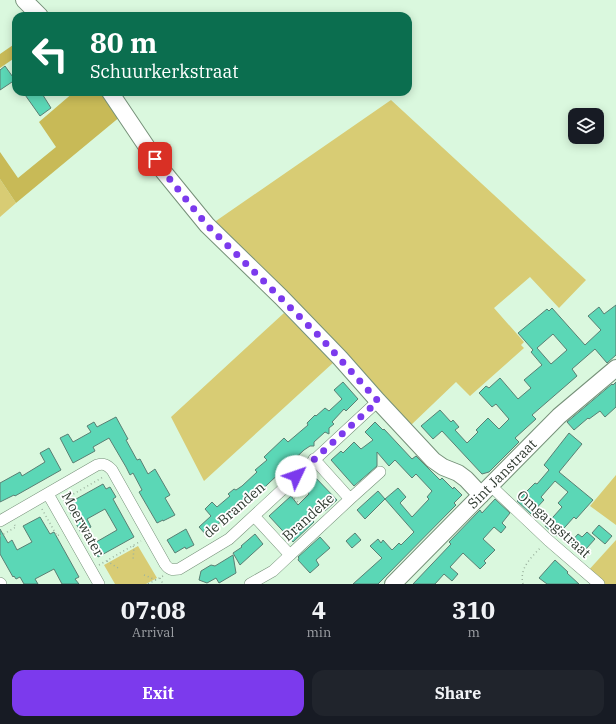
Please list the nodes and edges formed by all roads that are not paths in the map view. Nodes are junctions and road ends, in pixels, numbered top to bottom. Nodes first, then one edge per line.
1 (24, 0) edge
2 (36, 12) edge
3 (113, 96) edge
4 (616, 368) edge
5 (378, 401) junction
6 (314, 459) junction
7 (380, 472) dead end
8 (485, 490) junction
9 (48, 494) junction
10 (350, 500) junction
11 (254, 516) junction
12 (0, 521) edge
13 (290, 555) junction
14 (99, 584) edge
15 (250, 584) edge
16 (393, 584) edge
17 (599, 584) edge

1 - 2 street
3 - 5 street
4 - 8 street, Sint Janstraat
5 - 6 street, de Branden
5 - 8 street
6 - 10 street, Brandeke
6 - 11 street, de Branden
7 - 10 street, Brandeke
8 - 16 street, Sint Janstraat
8 - 17 street, Omgangstraat
9 - 11 street, de Branden
9 - 12 street
9 - 14 street, Moerwater
10 - 13 street, Brandeke
11 - 13 street, Brandeke
13 - 15 street

